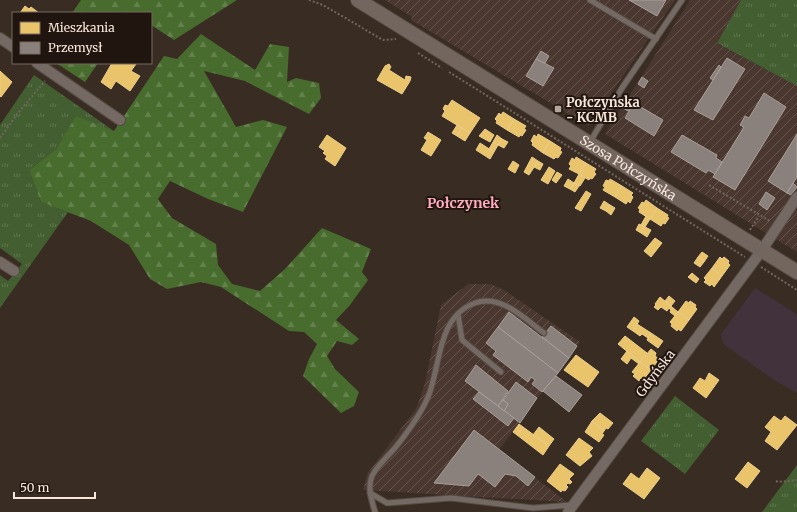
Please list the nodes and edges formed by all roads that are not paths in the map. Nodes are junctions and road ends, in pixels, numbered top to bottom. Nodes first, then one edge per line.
1 (358, 0) edge
2 (590, 0) edge
3 (682, 0) edge
4 (0, 38) edge
5 (656, 39) junction
6 (12, 46) edge
7 (38, 64) edge
8 (120, 120) dead end
9 (590, 143) junction
10 (797, 197) edge
11 (762, 250) junction
12 (0, 262) edge
13 (14, 271) dead end
14 (797, 272) edge
15 (458, 314) junction
16 (544, 333) dead end
17 (501, 372) dead end
18 (370, 493) junction
19 (571, 508) edge
20 (375, 512) edge

1 - 9 main road, Szosa Połczyńska
2 - 5 lane
3 - 5 lane
4 - 6 street
5 - 9 lane
7 - 8 street
9 - 11 main road, Szosa Połczyńska
10 - 11 street, Gdyńska
11 - 14 main road, Szosa Połczyńska
11 - 19 street, Gdyńska
12 - 13 street
15 - 16 lane
15 - 17 lane
15 - 18 lane
18 - 19 lane
18 - 20 lane

